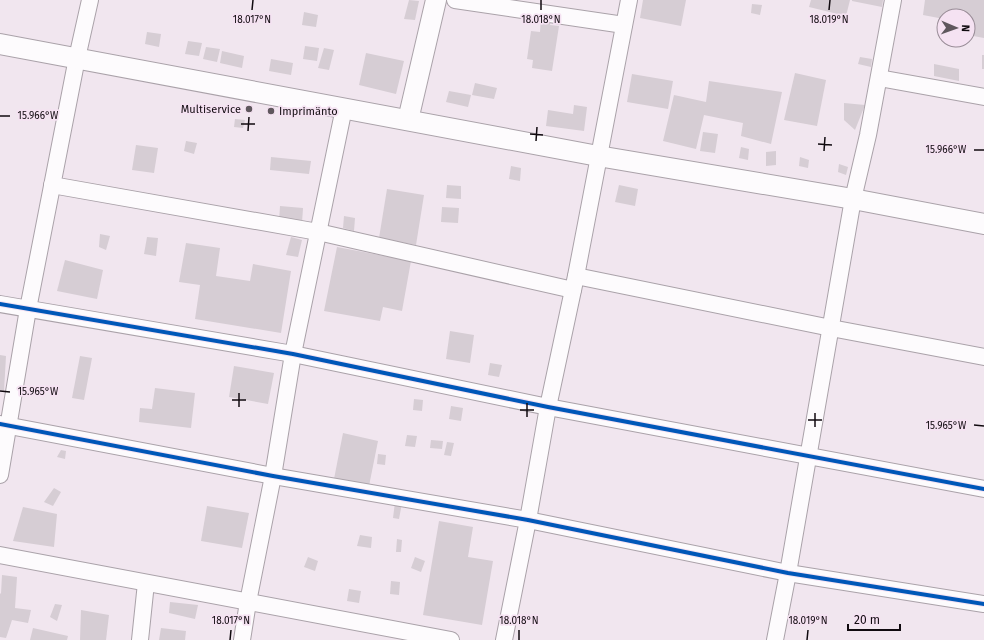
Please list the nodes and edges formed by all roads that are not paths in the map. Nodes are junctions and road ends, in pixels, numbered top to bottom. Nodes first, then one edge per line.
1 (90, 0) edge
2 (436, 0) edge
3 (455, 0) edge
4 (629, 0) edge
5 (894, 0) edge
6 (624, 25) junction
7 (0, 44) edge
8 (76, 58) junction
9 (879, 78) junction
10 (984, 97) edge
11 (344, 108) junction
12 (408, 120) junction
13 (598, 156) junction
14 (52, 185) junction
15 (853, 199) junction
16 (984, 224) edge
17 (318, 232) junction
18 (574, 283) junction
19 (0, 304) edge
20 (28, 309) junction
21 (831, 328) junction
22 (294, 354) junction
23 (984, 358) edge
24 (548, 407) junction
25 (4, 425) edge
26 (808, 456) junction
27 (0, 476) edge
28 (272, 476) junction
29 (984, 489) edge
30 (528, 520) junction
31 (0, 555) edge
32 (788, 573) junction
33 (146, 583) junction
34 (248, 602) junction
35 (984, 604) edge
36 (388, 634) edge
37 (140, 640) edge
38 (242, 640) edge
39 (451, 640) edge
40 (504, 640) edge
41 (775, 640) edge

1 - 8 street
2 - 12 street
3 - 6 street
4 - 6 street
5 - 9 street
6 - 13 street
7 - 8 street
8 - 11 street
8 - 14 street
9 - 10 street
9 - 15 street
11 - 12 street
11 - 17 street
12 - 13 street
13 - 15 street
13 - 18 street
14 - 17 street
14 - 20 street
15 - 16 street
15 - 21 street
17 - 18 street
17 - 22 street
18 - 21 street
18 - 24 street
19 - 20 street
20 - 22 street
20 - 25 street
21 - 23 street
21 - 26 street
22 - 24 street
22 - 28 street
24 - 26 street
24 - 30 street
25 - 27 street
25 - 28 street
26 - 29 street
26 - 32 street
28 - 30 street
28 - 34 street
30 - 32 street
30 - 40 street
31 - 33 street
32 - 35 street
32 - 41 street
33 - 34 street
33 - 37 street
34 - 36 street
34 - 38 street
36 - 39 street

